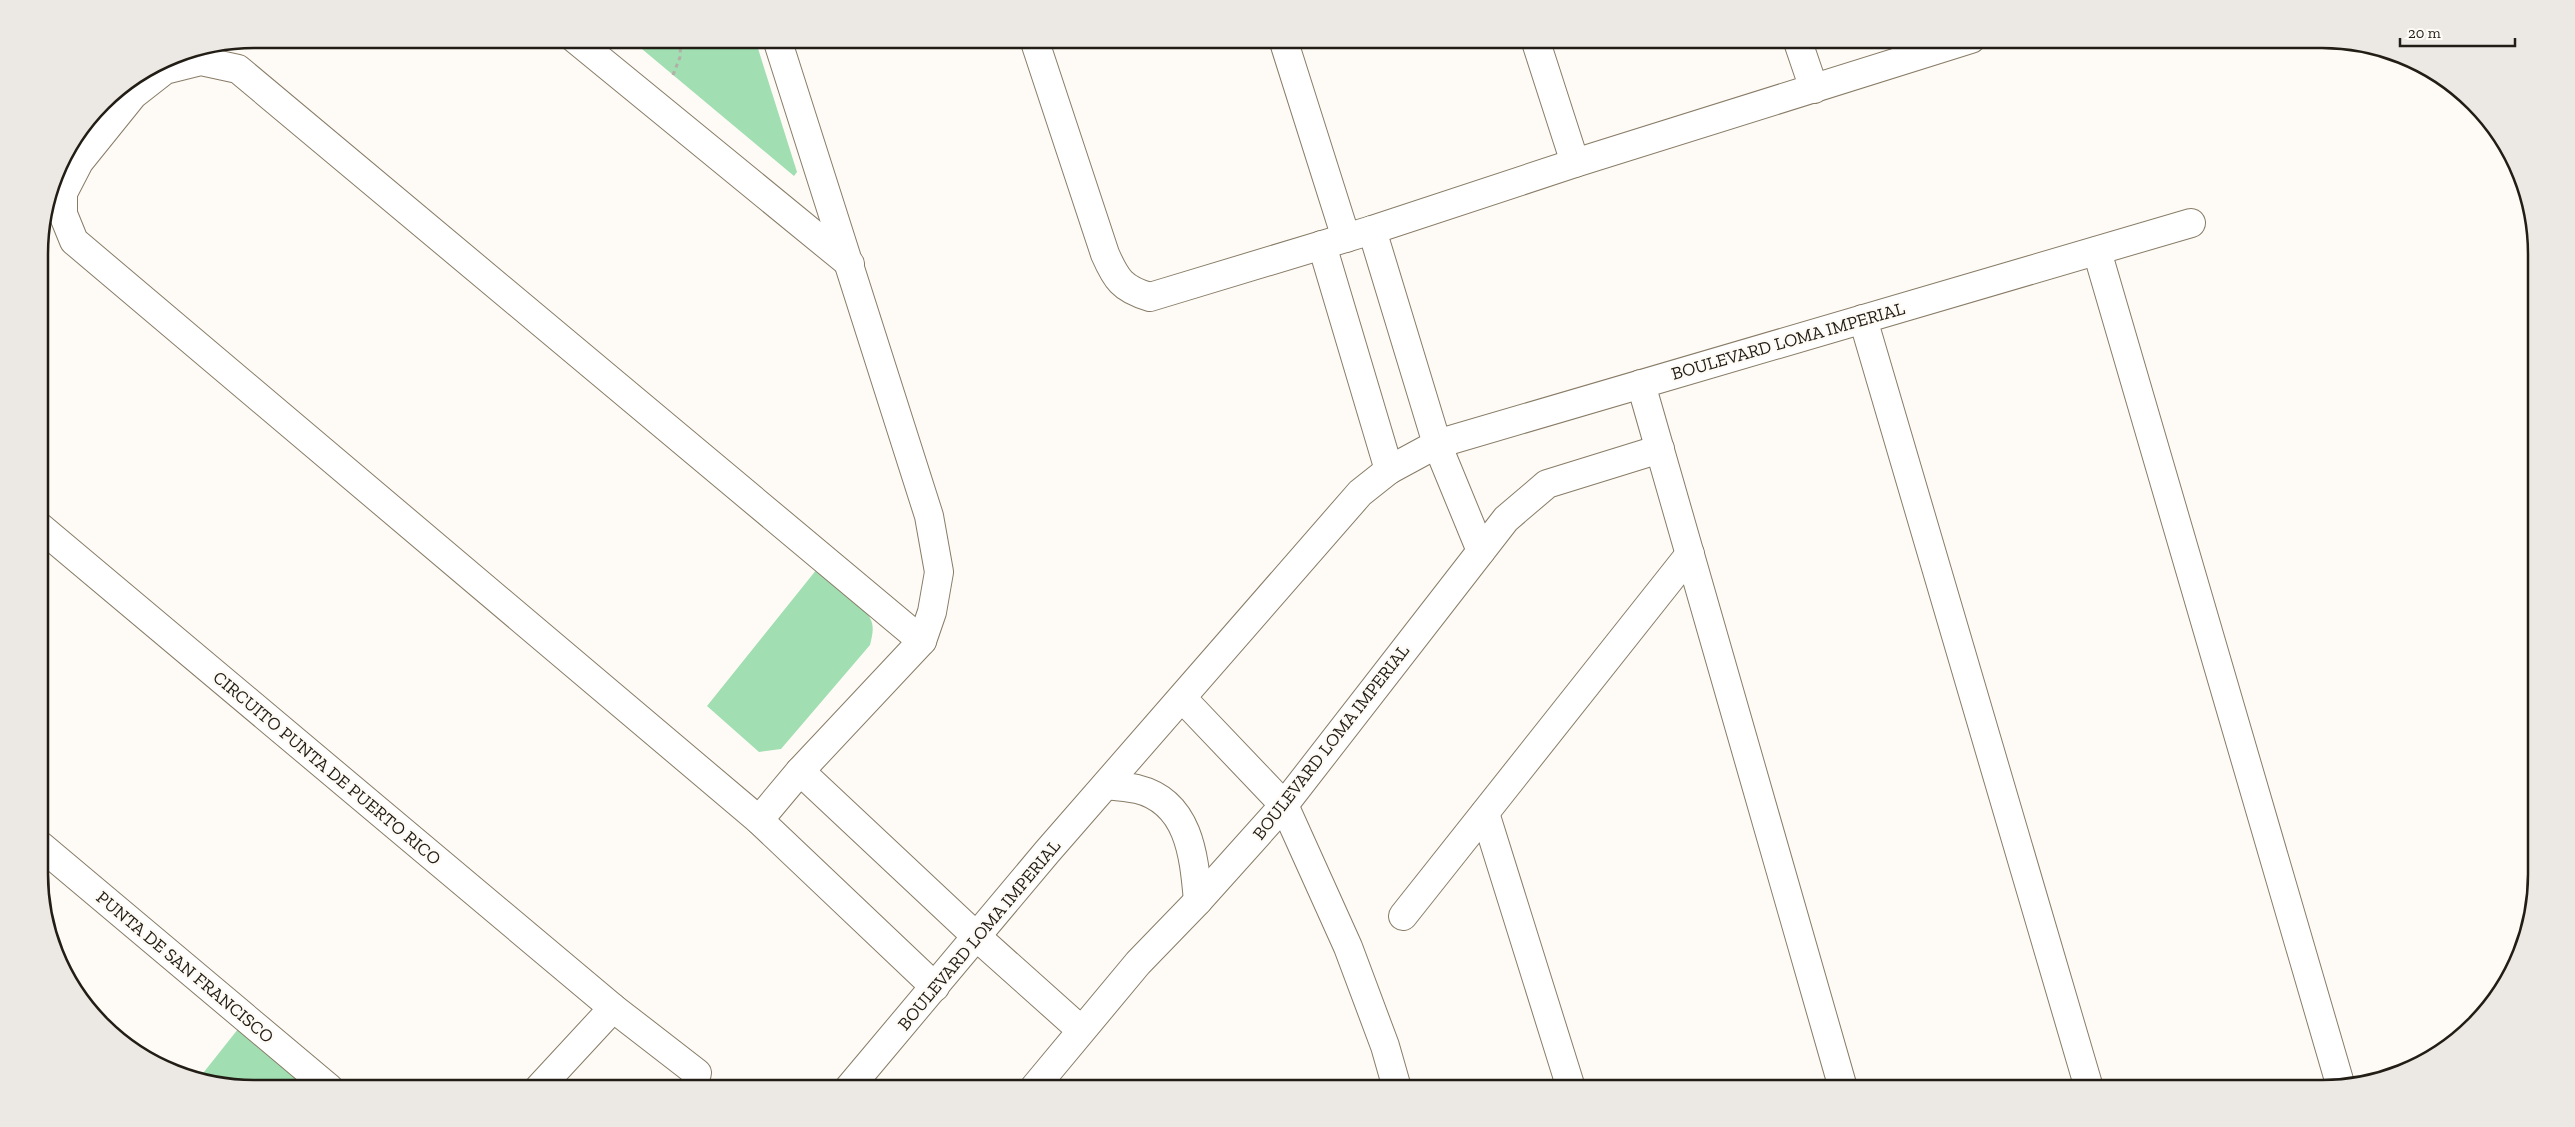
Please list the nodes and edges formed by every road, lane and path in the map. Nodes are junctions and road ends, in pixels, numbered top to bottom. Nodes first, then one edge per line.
1 (586, 48) edge
2 (780, 48) edge
3 (1037, 48) edge
4 (1285, 48) edge
5 (1539, 48) edge
6 (1800, 48) edge
7 (1943, 48) edge
8 (1814, 89) junction
9 (1575, 163) junction
10 (2191, 223) dead end
11 (1372, 230) junction
12 (1334, 242) junction
13 (2097, 251) junction
14 (850, 264) junction
15 (1863, 319) junction
16 (1641, 384) junction
17 (1437, 444) junction
18 (1660, 449) junction
19 (1389, 470) junction
20 (48, 534) edge
21 (1480, 551) junction
22 (1690, 554) junction
23 (922, 641) junction
24 (1182, 698) junction
25 (800, 771) junction
26 (1106, 785) junction
27 (1284, 805) junction
28 (1485, 813) junction
29 (759, 820) junction
30 (48, 853) edge
31 (1198, 902) junction
32 (1403, 916) dead end
33 (977, 937) junction
34 (935, 987) junction
35 (613, 1008) junction
36 (1081, 1030) junction
37 (696, 1073) dead end
38 (2339, 1079) edge
39 (318, 1080) edge
40 (546, 1080) edge
41 (856, 1080) edge
42 (1040, 1080) edge
43 (1395, 1080) edge
44 (1568, 1080) edge
45 (1841, 1080) edge
46 (2087, 1080) edge

1 - 14 street
2 - 14 street
3 - 12 street
4 - 12 street
5 - 9 street
6 - 8 street
7 - 8 street
8 - 9 street
9 - 11 street
10 - 13 street, BOULEVARD LOMA IMPERIAL
11 - 12 street
11 - 17 street
12 - 19 street
13 - 15 street, BOULEVARD LOMA IMPERIAL
13 - 38 street
14 - 23 street
15 - 16 street, BOULEVARD LOMA IMPERIAL
15 - 46 street
16 - 17 street, BOULEVARD LOMA IMPERIAL
16 - 18 street
17 - 19 street, BOULEVARD LOMA IMPERIAL
17 - 21 street
18 - 21 street, BOULEVARD LOMA IMPERIAL
18 - 22 street
19 - 24 street, BOULEVARD LOMA IMPERIAL
20 - 35 street, CIRCUITO PUNTA DE PUERTO RICO
21 - 27 street, BOULEVARD LOMA IMPERIAL
22 - 28 street
22 - 45 street
23 - 25 street
23 - 29 street
24 - 26 street, BOULEVARD LOMA IMPERIAL
24 - 27 street
25 - 29 street
25 - 33 street
26 - 31 street
26 - 33 street, BOULEVARD LOMA IMPERIAL
27 - 31 street, BOULEVARD LOMA IMPERIAL
27 - 43 street
28 - 32 street
28 - 44 street
29 - 34 street
30 - 39 street, PUNTA DE SAN FRANCISCO
31 - 36 street, BOULEVARD LOMA IMPERIAL
33 - 34 street, BOULEVARD LOMA IMPERIAL
33 - 36 street
34 - 41 street, BOULEVARD LOMA IMPERIAL
35 - 37 street, CIRCUITO PUNTA DE PUERTO RICO
35 - 40 street
36 - 42 street, BOULEVARD LOMA IMPERIAL

